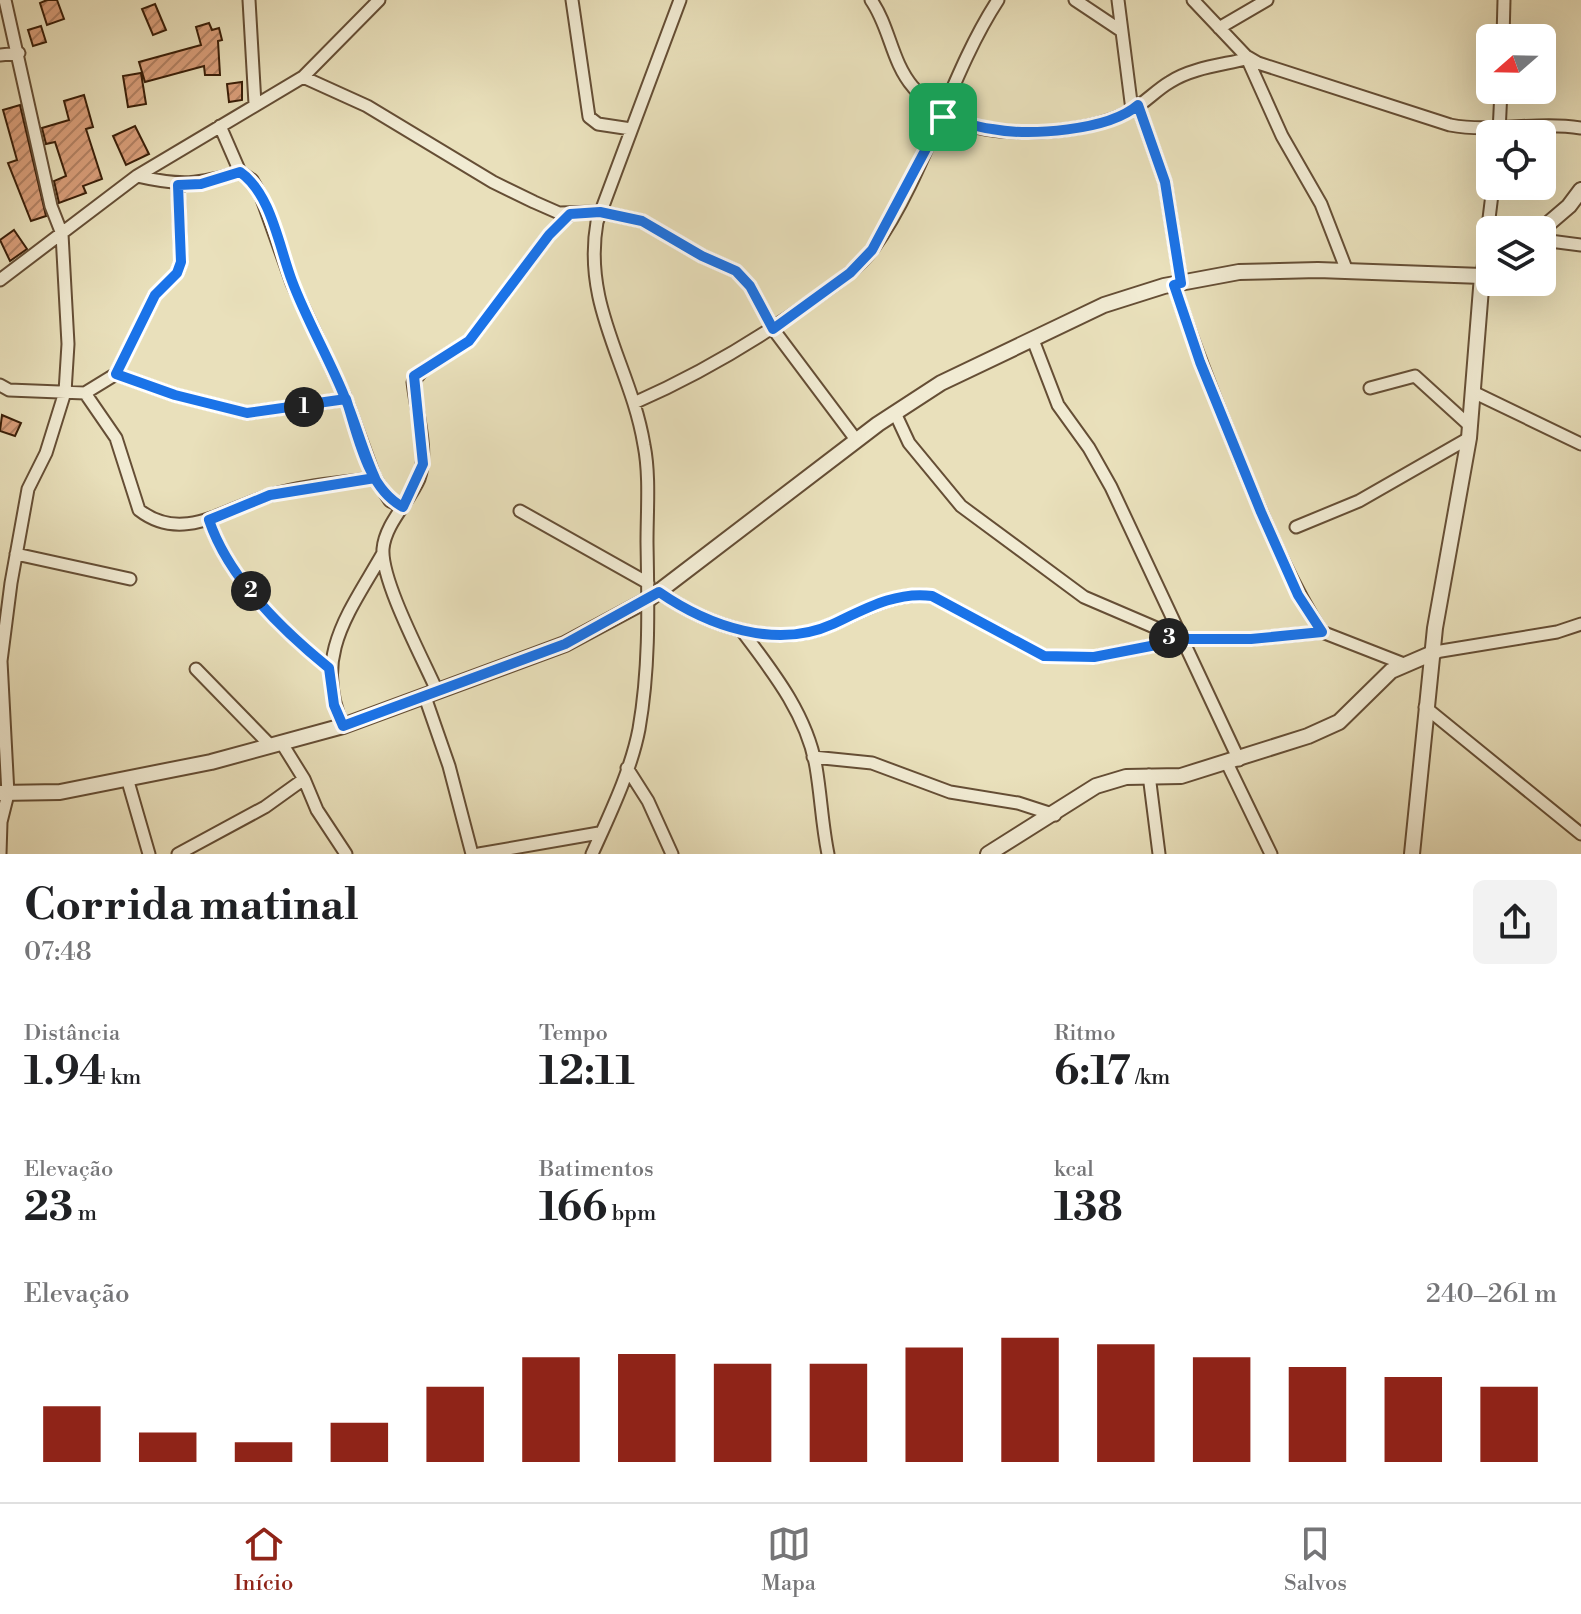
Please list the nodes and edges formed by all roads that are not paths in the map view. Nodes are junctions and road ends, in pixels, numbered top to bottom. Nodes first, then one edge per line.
1 (5, 0) edge
2 (249, 0) edge
3 (379, 0) edge
4 (572, 0) edge
5 (680, 0) edge
6 (871, 0) edge
7 (998, 0) edge
8 (1075, 0) edge
9 (1118, 0) edge
10 (1193, 0) edge
11 (1267, 0) edge
12 (1504, 0) edge
13 (1503, 24) edge
14 (1219, 28) junction
15 (1120, 30) junction
16 (19, 53) junction
17 (0, 55) edge
18 (1246, 58) junction
19 (303, 77) junction
20 (255, 104) junction
21 (1135, 108) junction
22 (943, 117) junction
23 (1556, 124) edge
24 (220, 126) junction
25 (1581, 128) edge
26 (631, 129) junction
27 (1476, 130) edge
28 (240, 172) junction
29 (137, 176) junction
30 (178, 185) junction
31 (1581, 190) edge
32 (600, 212) junction
33 (570, 214) junction
34 (1556, 217) edge
35 (62, 234) junction
36 (1556, 243) edge
37 (1579, 248) edge
38 (1347, 271) junction
39 (1476, 273) edge
40 (0, 280) edge
41 (1178, 284) junction
42 (1483, 296) edge
43 (773, 329) junction
44 (1033, 340) junction
45 (116, 374) junction
46 (0, 385) edge
47 (1370, 388) dead end
48 (65, 392) junction
49 (1473, 392) junction
50 (85, 393) junction
51 (346, 399) junction
52 (634, 403) junction
53 (895, 413) junction
54 (1469, 432) junction
55 (857, 441) junction
56 (1581, 444) edge
57 (375, 478) junction
58 (403, 507) junction
59 (520, 511) dead end
60 (209, 520) junction
61 (1296, 527) dead end
62 (383, 553) junction
63 (16, 554) junction
64 (130, 579) dead end
65 (652, 592) junction
66 (1581, 624) edge
67 (742, 631) junction
68 (1322, 632) junction
69 (1177, 638) junction
70 (1435, 652) junction
71 (1404, 664) junction
72 (329, 668) junction
73 (196, 669) dead end
74 (431, 694) junction
75 (1425, 707) junction
76 (343, 726) junction
77 (276, 744) junction
78 (813, 757) junction
79 (1233, 762) junction
80 (627, 768) junction
81 (1149, 775) junction
82 (127, 778) junction
83 (304, 779) junction
84 (4, 794) edge
85 (1055, 815) junction
86 (1581, 834) edge
87 (596, 843) edge
88 (0, 854) edge
89 (149, 854) edge
90 (178, 854) edge
91 (346, 854) edge
92 (472, 854) edge
93 (479, 854) edge
94 (605, 854) edge
95 (672, 854) edge
96 (828, 854) edge
97 (988, 854) edge
98 (1159, 854) edge
99 (1271, 854) edge
100 (1412, 854) edge

1 - 16 street
2 - 20 street
3 - 19 street
4 - 26 street
5 - 26 street
6 - 22 street
7 - 22 street
8 - 15 street
9 - 15 street
10 - 14 street
11 - 14 street
12 - 13 street
14 - 18 street
15 - 21 street
16 - 17 street
16 - 35 street
18 - 21 street
18 - 27 street
18 - 38 street
19 - 20 street
19 - 33 street
20 - 24 street
21 - 22 street
21 - 41 street
22 - 43 street
23 - 25 street
24 - 28 street
24 - 29 street
26 - 32 street
28 - 30 street
28 - 51 street
29 - 30 street
29 - 35 street
30 - 45 street
31 - 34 street
32 - 33 street
32 - 43 street
32 - 52 street
33 - 58 street
35 - 40 street
35 - 48 street
36 - 37 street
38 - 39 street
38 - 41 street
41 - 44 street
41 - 68 street
42 - 49 street
43 - 52 street
43 - 55 street
44 - 53 street
44 - 69 street
45 - 50 street
45 - 51 street
46 - 48 street
47 - 54 street
48 - 50 street
48 - 63 street
49 - 54 street
49 - 56 street
50 - 60 street
51 - 57 street
52 - 65 street
53 - 55 street
53 - 69 street
54 - 61 street
54 - 70 street
55 - 65 street
57 - 58 street
57 - 60 street
58 - 62 street
59 - 65 street
60 - 72 street
62 - 72 street
62 - 74 street
63 - 64 street
63 - 84 street
65 - 67 street
65 - 74 street
65 - 80 street
66 - 70 street
67 - 69 street
67 - 78 street
68 - 69 street
68 - 71 street
69 - 79 street
70 - 71 street
70 - 75 street
71 - 79 street
72 - 76 street
73 - 77 street
74 - 76 street
74 - 92 street
75 - 86 street
75 - 100 street
76 - 77 street
77 - 82 street
77 - 83 street
78 - 85 street
78 - 96 street
79 - 81 street
79 - 99 street
80 - 87 street
80 - 95 street
81 - 85 street
81 - 98 street
82 - 84 street
82 - 89 street
83 - 90 street
83 - 91 street
84 - 88 street
85 - 97 street
87 - 93 street
87 - 94 street

